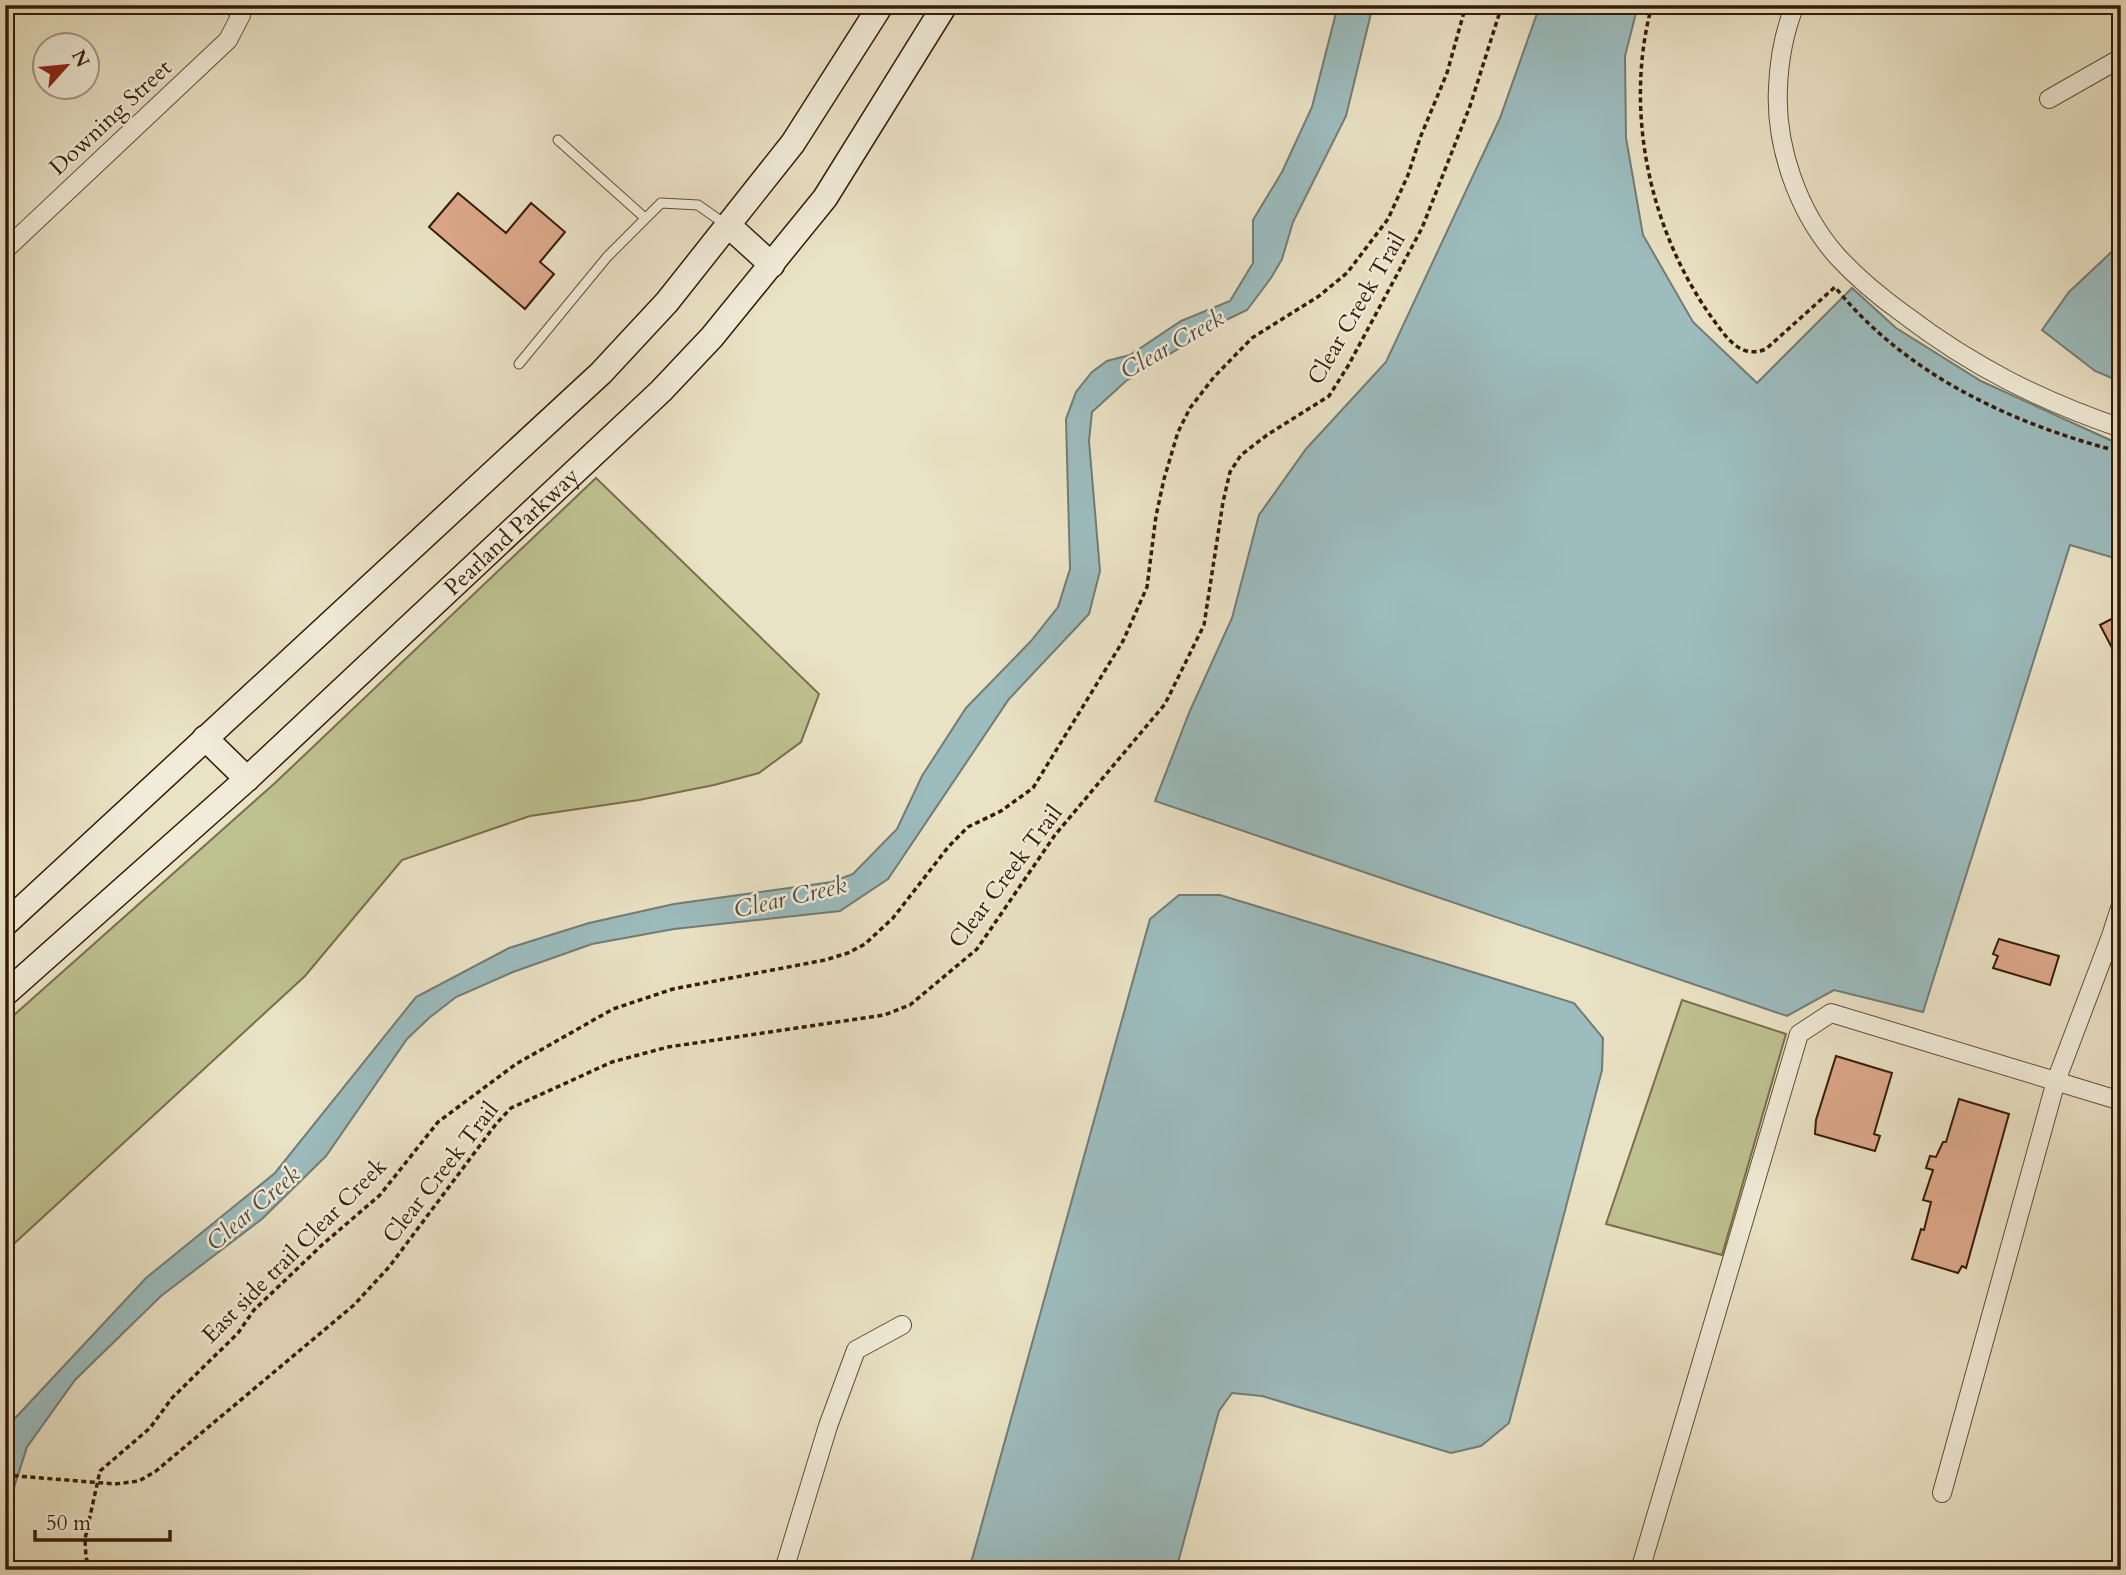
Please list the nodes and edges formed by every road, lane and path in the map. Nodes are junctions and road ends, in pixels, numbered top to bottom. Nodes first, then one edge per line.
1 (881, 5) edge
2 (945, 5) edge
3 (1466, 5) edge
4 (1502, 5) edge
5 (1651, 5) edge
6 (1796, 5) edge
7 (237, 10) edge
8 (2121, 58) edge
9 (2049, 99) dead end
10 (558, 140) dead end
11 (645, 218) junction
12 (729, 226) junction
13 (5, 250) edge
14 (772, 265) junction
15 (519, 364) dead end
16 (2121, 428) edge
17 (2121, 452) edge
18 (205, 738) junction
19 (247, 779) junction
20 (2121, 905) edge
21 (5, 924) edge
22 (5, 994) edge
23 (2056, 1081) junction
24 (2121, 1101) edge
25 (902, 1325) dead end
26 (5, 1475) edge
27 (99, 1482) junction
28 (1942, 1493) dead end
29 (92, 1570) edge
30 (784, 1570) edge
31 (1640, 1570) edge

1 - 12 main road
2 - 14 main road, Pearland Parkway
3 - 27 path, East side trail Clear Creek
4 - 27 path, Clear Creek Trail
5 - 17 path
6 - 16 street
7 - 13 street, Downing Street
8 - 9 street
10 - 11 lane
11 - 12 lane
11 - 15 lane
12 - 14 main road
12 - 18 main road
14 - 19 main road, Pearland Parkway
18 - 19 main road
18 - 21 main road
19 - 22 main road, Pearland Parkway
20 - 23 street
23 - 24 street
23 - 28 street
23 - 31 street
25 - 30 street
26 - 27 path, Clear Creek Trail
27 - 29 path

